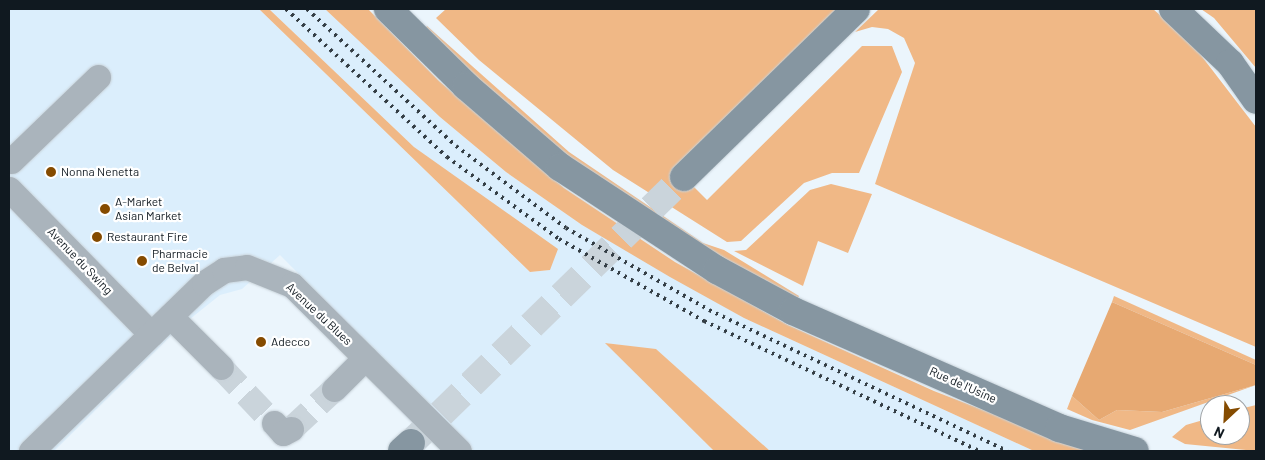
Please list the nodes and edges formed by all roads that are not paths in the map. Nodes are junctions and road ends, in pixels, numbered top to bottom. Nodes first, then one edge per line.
1 (388, 9) edge
2 (856, 9) edge
3 (1173, 9) edge
4 (98, 77) dead end
5 (1256, 100) edge
6 (11, 161) dead end
7 (684, 178) tunnel mouth
8 (9, 188) edge
9 (170, 316) junction
10 (152, 334) junction
11 (365, 358) junction
12 (221, 367) tunnel mouth
13 (334, 389) tunnel mouth
14 (31, 451) edge
15 (459, 451) edge
16 (1135, 451) edge

1 - 16 main road, Rue de l'Usine
2 - 7 main road
3 - 5 main road
4 - 6 street
8 - 10 street, Avenue du Swing
9 - 10 street, Avenue du Blues
9 - 11 street, Avenue du Blues
9 - 12 street
10 - 14 street, Avenue du Blues
11 - 13 street
11 - 15 street, Avenue du Blues

